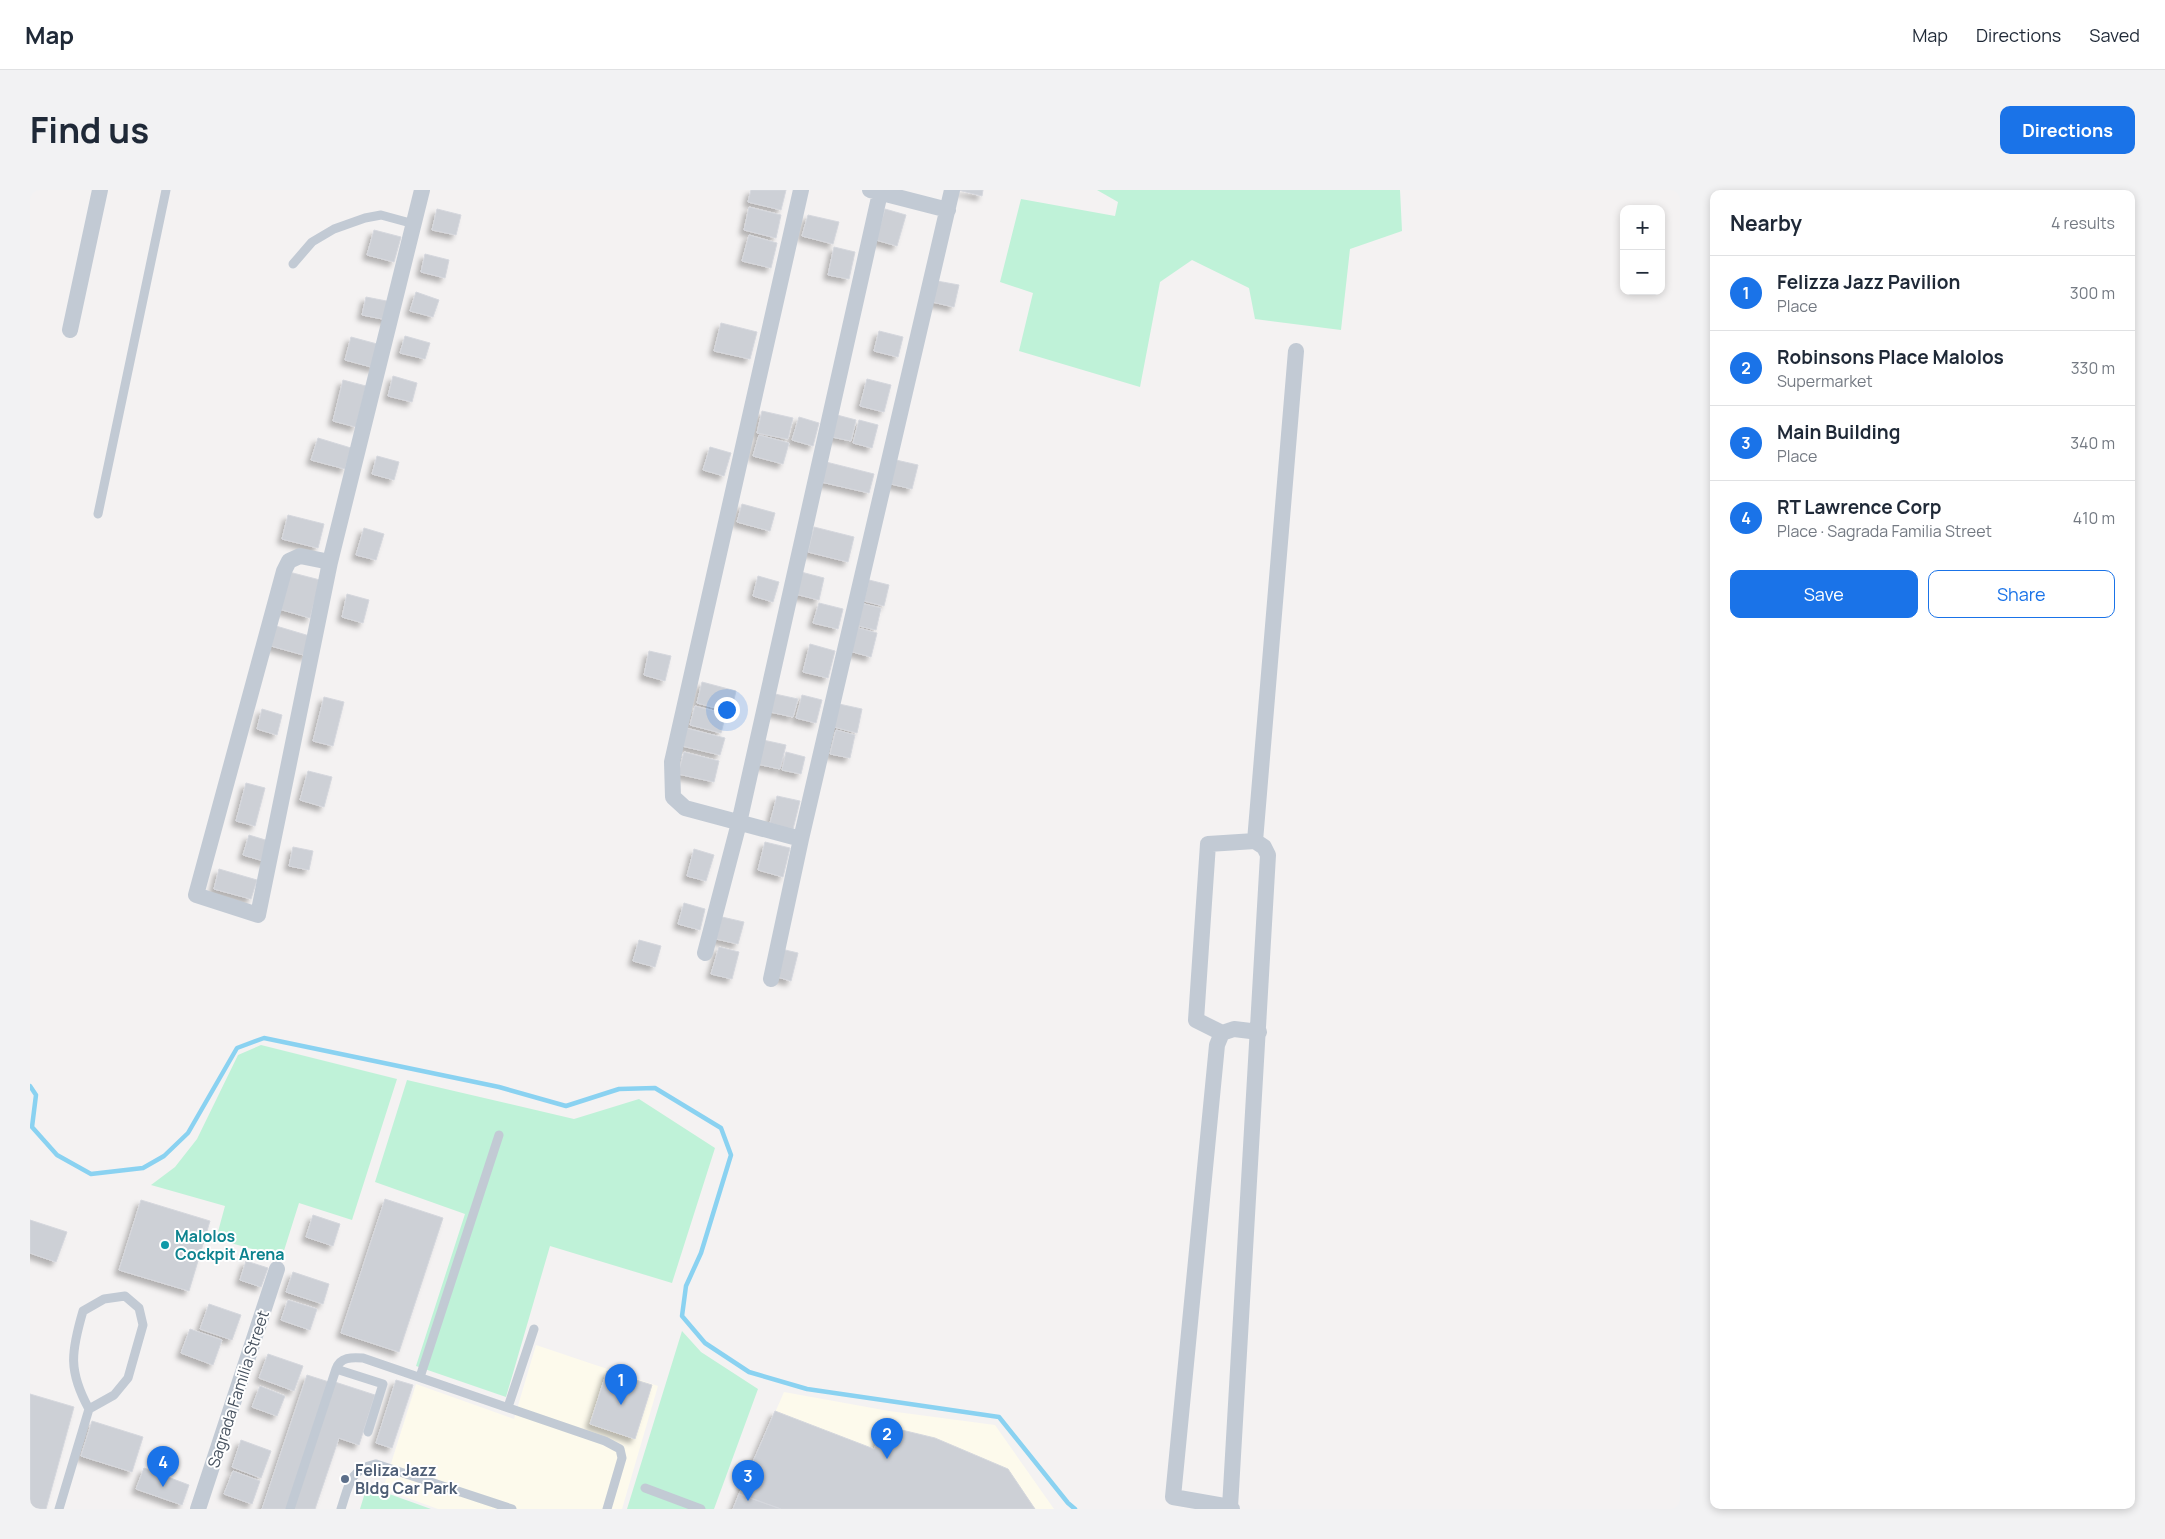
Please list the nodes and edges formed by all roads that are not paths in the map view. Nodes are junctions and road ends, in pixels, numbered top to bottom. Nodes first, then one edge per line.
1 (100, 190) edge
2 (166, 190) edge
3 (422, 190) edge
4 (801, 190) edge
5 (952, 190) edge
6 (875, 191) edge
7 (948, 210) junction
8 (414, 224) junction
9 (293, 264) dead end
10 (70, 330) dead end
11 (1296, 351) dead end
12 (98, 514) dead end
13 (330, 562) junction
14 (739, 823) junction
15 (801, 839) junction
16 (1255, 841) junction
17 (705, 953) dead end
18 (771, 979) dead end
19 (1259, 1032) junction
20 (1222, 1033) junction
21 (499, 1135) dead end
22 (277, 1269) dead end
23 (534, 1329) dead end
24 (336, 1369) junction
25 (420, 1377) junction
26 (508, 1407) junction
27 (89, 1409) junction
28 (368, 1432) dead end
29 (645, 1488) dead end
30 (1231, 1508) edge
31 (59, 1509) edge
32 (198, 1509) edge
33 (290, 1509) edge
34 (341, 1509) edge
35 (512, 1509) edge
36 (607, 1509) edge
37 (701, 1509) edge

1 - 10 street
2 - 12 lane
3 - 8 street
4 - 14 street
5 - 7 street
6 - 7 street
6 - 14 street
7 - 15 street
8 - 9 lane
8 - 13 street
11 - 16 street
13 - 13 street
14 - 15 street
14 - 17 street
15 - 18 street
16 - 19 street
16 - 20 street
19 - 20 street
19 - 30 street
20 - 30 street
21 - 25 lane
22 - 32 street, Sagrada Familia Street
23 - 26 lane
24 - 25 lane
24 - 28 lane
24 - 33 lane
25 - 26 lane
26 - 36 lane
27 - 27 lane
27 - 31 lane
29 - 37 lane
34 - 35 lane

